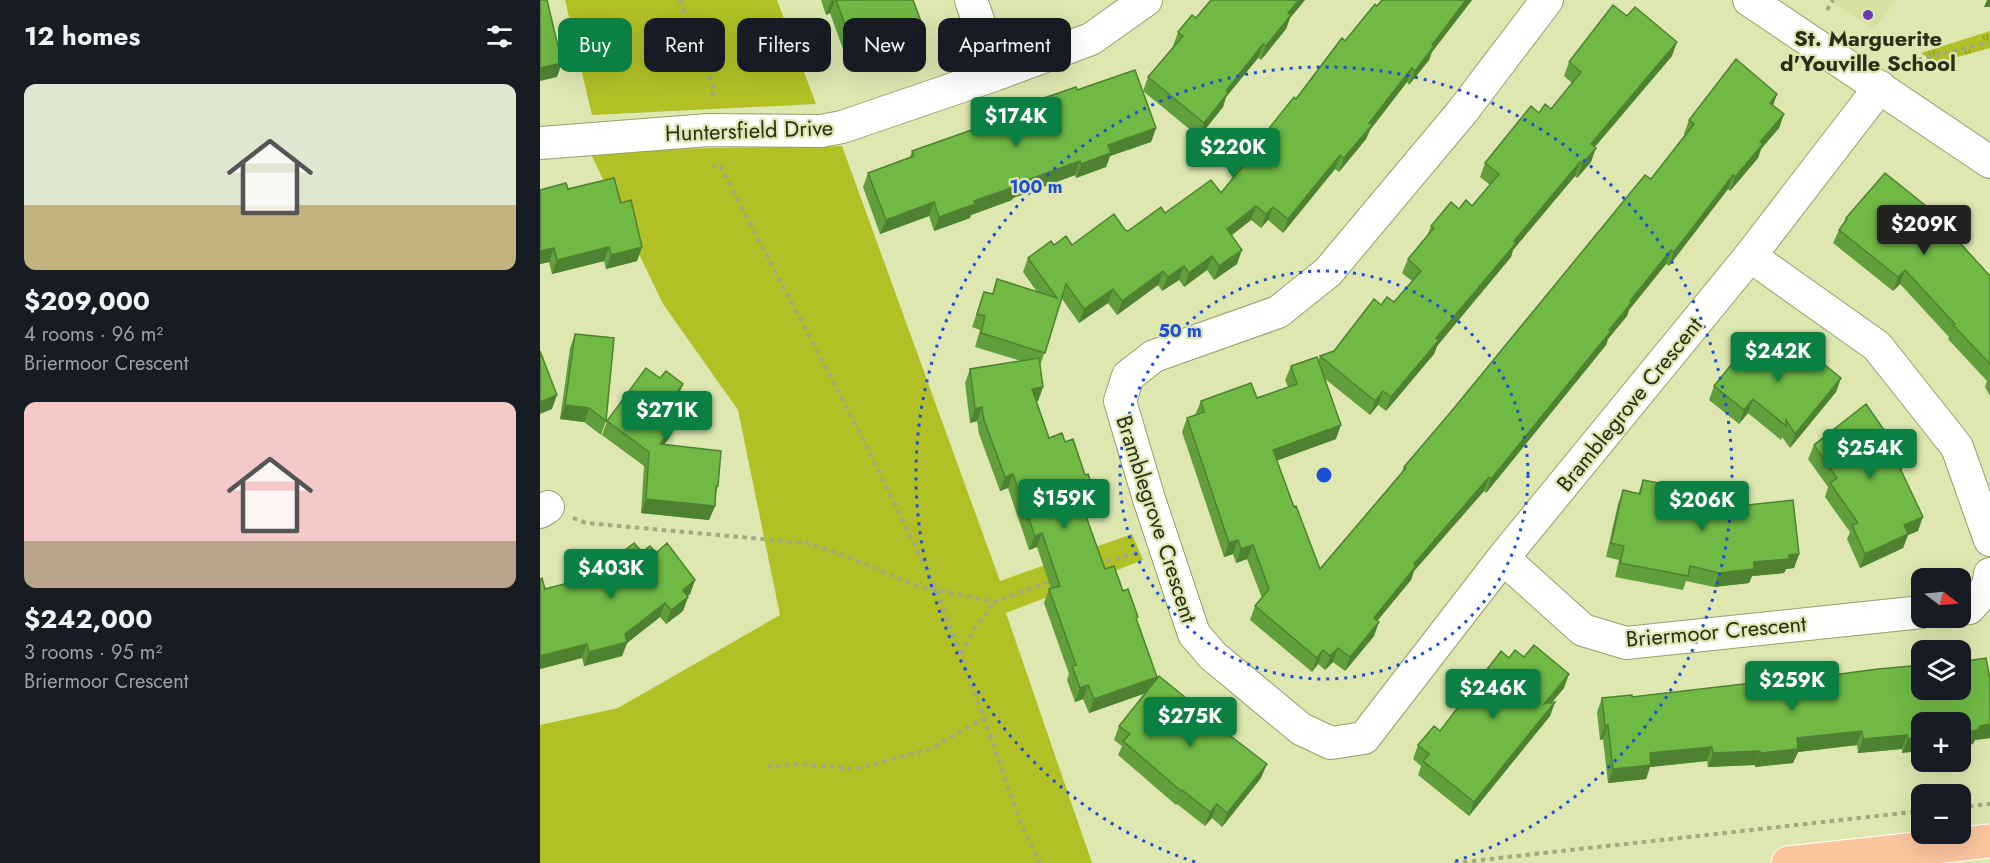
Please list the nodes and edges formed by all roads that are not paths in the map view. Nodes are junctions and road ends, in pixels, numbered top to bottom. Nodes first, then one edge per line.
1 (971, 0) edge
2 (1146, 0) edge
3 (1547, 0) edge
4 (1749, 0) edge
5 (997, 74) junction
6 (1880, 87) junction
7 (540, 142) edge
8 (1990, 162) edge
9 (1750, 256) junction
10 (1990, 540) edge
11 (1503, 558) junction
12 (1990, 574) edge
13 (1971, 606) edge
14 (1911, 613) edge
15 (1990, 841) edge
16 (1788, 863) edge

1 - 5 street
2 - 5 street, Huntersfield Drive
3 - 11 street, Bramblegrove Crescent
4 - 6 street
5 - 7 street, Huntersfield Drive
6 - 8 street
6 - 9 street, Bramblegrove Crescent
9 - 10 street
9 - 11 street, Bramblegrove Crescent
11 - 14 street, Briermoor Crescent
12 - 13 street
15 - 16 main road

